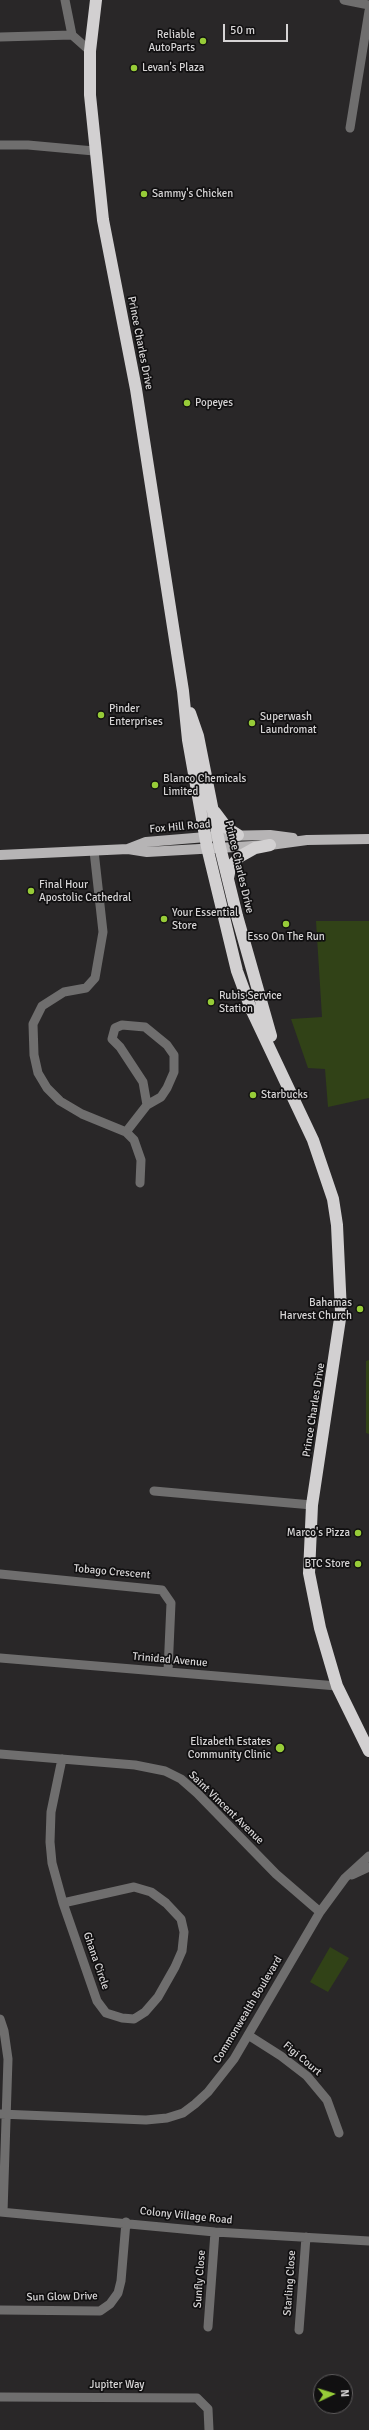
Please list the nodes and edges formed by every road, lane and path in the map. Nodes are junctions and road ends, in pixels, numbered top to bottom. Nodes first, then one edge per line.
1 (65, 0) edge
2 (96, 0) edge
3 (344, 0) edge
4 (369, 5) edge
5 (369, 11) edge
6 (72, 35) junction
7 (0, 37) edge
8 (90, 51) junction
9 (350, 128) dead end
10 (0, 146) edge
11 (94, 151) junction
12 (183, 691) junction
13 (212, 805) junction
14 (238, 835) junction
15 (369, 839) edge
16 (307, 840) junction
17 (219, 841) junction
18 (206, 842) junction
19 (270, 844) junction
20 (94, 851) junction
21 (0, 855) edge
22 (228, 881) junction
23 (282, 1072) junction
24 (147, 1105) junction
25 (126, 1132) junction
26 (140, 1183) dead end
27 (154, 1491) dead end
28 (312, 1505) junction
29 (0, 1574) edge
30 (0, 1658) edge
31 (168, 1671) junction
32 (337, 1686) junction
33 (369, 1751) edge
34 (0, 1754) edge
35 (62, 1759) junction
36 (369, 1856) edge
37 (369, 1867) edge
38 (345, 1878) junction
39 (63, 1903) junction
40 (320, 1912) junction
41 (0, 2019) edge
42 (248, 2035) junction
43 (4, 2115) edge
44 (339, 2133) dead end
45 (1, 2212) edge
46 (126, 2222) junction
47 (215, 2232) junction
48 (306, 2237) junction
49 (369, 2241) edge
50 (0, 2310) edge
51 (208, 2327) dead end
52 (299, 2330) dead end
53 (0, 2397) edge
54 (209, 2430) edge

1 - 6 street
2 - 8 highway, Prince Charles Drive
3 - 4 street
5 - 9 street
6 - 7 street
6 - 8 street
8 - 11 highway, Prince Charles Drive
10 - 11 street
11 - 12 highway, Prince Charles Drive
12 - 13 highway, Prince Charles Drive
12 - 18 highway, Prince Charles Drive
13 - 14 highway
13 - 17 highway, Prince Charles Drive
14 - 16 main road, Fox Hill Road
14 - 17 main road, Fox Hill Road
15 - 16 main road, Fox Hill Road
16 - 19 main road, Fox Hill Road
17 - 18 main road, Fox Hill Road
17 - 19 main road, Fox Hill Road
17 - 22 highway, Prince Charles Drive
18 - 20 main road, Fox Hill Road
18 - 23 highway, Prince Charles Drive
19 - 22 highway
20 - 21 main road, Fox Hill Road
20 - 25 street
22 - 23 highway, Prince Charles Drive
23 - 28 highway, Prince Charles Drive
24 - 24 street
24 - 25 street
25 - 26 street
27 - 28 street
28 - 32 highway, Prince Charles Drive
29 - 31 street, Tobago Crescent
30 - 31 street, Trinidad Avenue
31 - 32 street, Trinidad Avenue
32 - 33 highway, Prince Charles Drive
34 - 35 street, Saint Vincent Avenue
35 - 39 street, Ghana Circle
35 - 40 street, Saint Vincent Avenue
36 - 38 street, Commonwealth Boulevard
37 - 38 street, Commonwealth Boulevard
38 - 40 street, Commonwealth Boulevard
39 - 39 street, Ghana Circle
40 - 42 street, Commonwealth Boulevard
41 - 43 street
42 - 43 street, Commonwealth Boulevard
42 - 44 street, Figi Court
43 - 45 street
45 - 46 street, Colony Village Road
46 - 47 street, Colony Village Road
46 - 50 street, Sun Glow Drive
47 - 48 street, Colony Village Road
47 - 51 street, Sunfly Close
48 - 49 street, Colony Village Road
48 - 52 street, Starling Close
53 - 54 street, Jupiter Way

